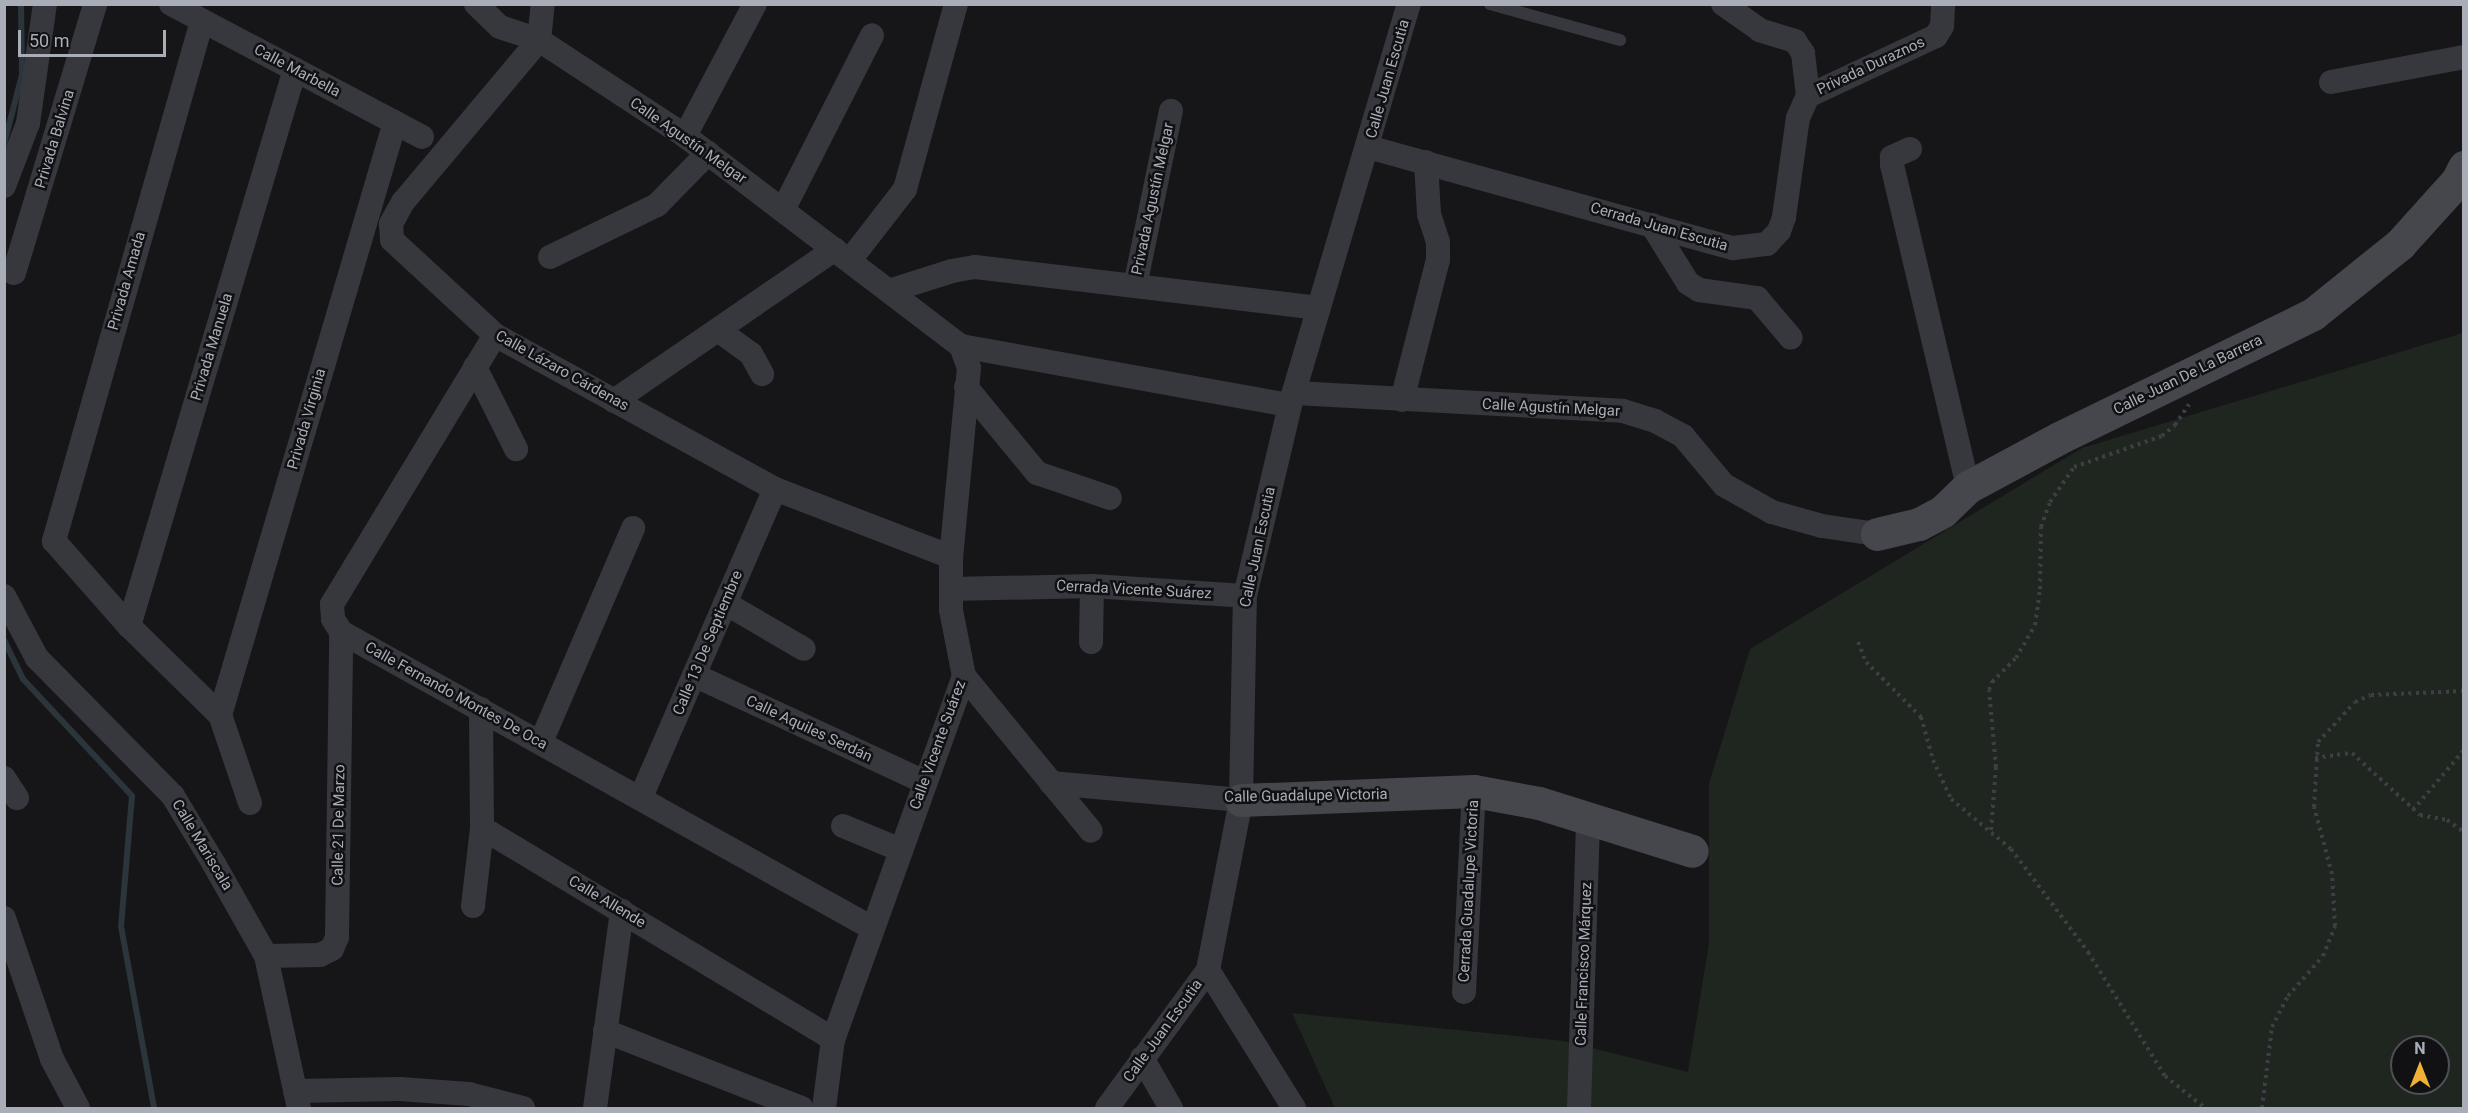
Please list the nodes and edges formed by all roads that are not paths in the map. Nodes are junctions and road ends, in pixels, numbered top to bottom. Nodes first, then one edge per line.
1 (45, 4) edge
2 (95, 4) edge
3 (171, 4) edge
4 (476, 4) edge
5 (543, 4) edge
6 (754, 4) edge
7 (957, 4) edge
8 (1409, 4) edge
9 (1490, 4) edge
10 (1723, 4) edge
11 (1943, 4) edge
12 (202, 21) junction
13 (872, 35) dead end
14 (539, 40) junction
15 (1620, 40) dead end
16 (2463, 57) edge
17 (294, 69) junction
18 (2331, 82) dead end
19 (1808, 96) junction
20 (1171, 111) dead end
21 (395, 122) junction
22 (685, 136) junction
23 (422, 137) dead end
24 (1368, 147) junction
25 (1910, 149) dead end
26 (708, 153) junction
27 (1426, 162) junction
28 (2463, 167) edge
29 (4, 186) edge
30 (783, 210) junction
31 (1652, 225) junction
32 (843, 255) junction
33 (550, 257) dead end
34 (14, 273) dead end
35 (1135, 286) junction
36 (891, 291) junction
37 (1320, 308) junction
38 (718, 330) junction
39 (495, 335) junction
40 (1791, 338) dead end
41 (965, 367) junction
42 (476, 368) junction
43 (762, 374) dead end
44 (1292, 399) junction
45 (614, 400) junction
46 (1401, 400) junction
47 (516, 449) dead end
48 (1968, 487) junction
49 (775, 489) junction
50 (1110, 498) dead end
51 (633, 528) dead end
52 (1877, 534) joint
53 (951, 557) junction
54 (1092, 586) junction
55 (951, 588) junction
56 (4, 596) edge
57 (1245, 596) junction
58 (725, 603) junction
59 (129, 626) junction
60 (341, 632) junction
61 (1091, 642) dead end
62 (804, 649) dead end
63 (694, 675) junction
64 (964, 676) junction
65 (481, 709) junction
66 (220, 715) junction
67 (541, 742) junction
68 (4, 778) edge
69 (925, 782) junction
70 (1051, 783) junction
71 (1473, 791) junction
72 (641, 797) junction
73 (17, 798) dead end
74 (1241, 800) junction
75 (250, 803) dead end
76 (1588, 819) junction
77 (843, 826) dead end
78 (482, 828) junction
79 (1091, 831) dead end
80 (901, 849) junction
81 (1692, 850) dead end
82 (473, 906) dead end
83 (622, 911) junction
84 (4, 918) edge
85 (872, 928) junction
86 (266, 956) junction
87 (1208, 970) junction
88 (1464, 992) dead end
89 (605, 1031) junction
90 (833, 1039) junction
91 (1142, 1058) junction
92 (297, 1100) edge
93 (78, 1108) edge
94 (523, 1108) edge
95 (595, 1108) edge
96 (801, 1108) edge
97 (824, 1108) edge
98 (1107, 1108) edge
99 (1171, 1108) edge
100 (1294, 1108) edge
101 (1579, 1108) edge

1 - 29 street
2 - 34 street, Privada Balvina
3 - 12 street, Calle Marbella
4 - 14 street, Calle Agustín Melgar
5 - 14 street
6 - 22 street
7 - 32 street
8 - 24 street, Calle Juan Escutia
9 - 15 lane
10 - 19 street, Cerrada Juan Escutia
11 - 19 street, Privada Duraznos
12 - 17 street, Calle Marbella
12 - 59 street, Privada Amada
13 - 30 street
14 - 22 street, Calle Agustín Melgar
14 - 39 street, Calle Lázaro Cárdenas
16 - 18 street
17 - 21 street, Calle Marbella
17 - 59 street, Privada Manuela
19 - 31 street, Cerrada Juan Escutia
20 - 35 street, Privada Agustín Melgar
21 - 23 street, Calle Marbella
21 - 66 street, Privada Virginia
22 - 26 street, Calle Agustín Melgar
24 - 27 street, Cerrada Juan Escutia
24 - 37 street, Calle Juan Escutia
25 - 48 street
26 - 30 street, Calle Agustín Melgar
26 - 33 street
27 - 31 street, Cerrada Juan Escutia
27 - 46 street
28 - 48 street, Calle Juan De La Barrera
30 - 32 street, Calle Agustín Melgar
31 - 40 street
32 - 36 street, Calle Agustín Melgar
32 - 38 street
35 - 36 street
35 - 37 street
36 - 41 street, Calle Agustín Melgar
37 - 44 street, Calle Juan Escutia
38 - 43 street
38 - 45 street
39 - 42 street
39 - 45 street, Calle Lázaro Cárdenas
41 - 44 street, Calle Agustín Melgar
41 - 50 street
41 - 53 street, Calle Vicente Suárez
42 - 47 street
42 - 60 street
44 - 46 street, Calle Agustín Melgar
44 - 57 street, Calle Juan Escutia
45 - 49 street, Calle Lázaro Cárdenas
46 - 52 street, Calle Agustín Melgar
48 - 52 street, Calle Juan De La Barrera
49 - 53 street, Calle Lázaro Cárdenas
49 - 58 street, Calle 13 De Septiembre
51 - 67 street
53 - 55 street, Calle Vicente Suárez
54 - 55 street, Cerrada Vicente Suárez
54 - 57 street, Cerrada Vicente Suárez
54 - 61 street
55 - 64 street, Calle Vicente Suárez
56 - 86 street, Calle Mariscala
57 - 74 street, Calle Juan Escutia
58 - 62 street
58 - 63 street, Calle 13 De Septiembre
59 - 66 street
60 - 65 street, Calle Fernando Montes De Oca
60 - 86 street, Calle 21 De Marzo
63 - 69 street, Calle Aquiles Serdán
63 - 72 street, Calle 13 De Septiembre
64 - 69 street, Calle Vicente Suárez
64 - 70 street
65 - 67 street, Calle Fernando Montes De Oca
65 - 78 street
66 - 75 street
67 - 72 street, Calle Fernando Montes De Oca
68 - 73 street
69 - 80 street, Calle Vicente Suárez
70 - 74 street, Calle Guadalupe Victoria
70 - 79 street
71 - 74 street, Calle Guadalupe Victoria
71 - 76 street, Calle Guadalupe Victoria
71 - 88 street, Cerrada Guadalupe Victoria
72 - 85 street, Calle Fernando Montes De Oca
74 - 87 street, Calle Juan Escutia
76 - 81 street, Calle Guadalupe Victoria
76 - 101 street, Calle Francisco Márquez
77 - 80 street
78 - 82 street
78 - 83 street, Calle Allende
80 - 85 street, Calle Vicente Suárez
83 - 89 street
83 - 90 street, Calle Allende
84 - 93 street
85 - 90 street, Calle Vicente Suárez
86 - 92 street, Calle Mariscala
87 - 91 street, Calle Juan Escutia
87 - 100 street
89 - 95 street
89 - 96 street
90 - 97 street, Calle Vicente Suárez
91 - 98 street, Calle Juan Escutia
91 - 99 street
92 - 94 street

